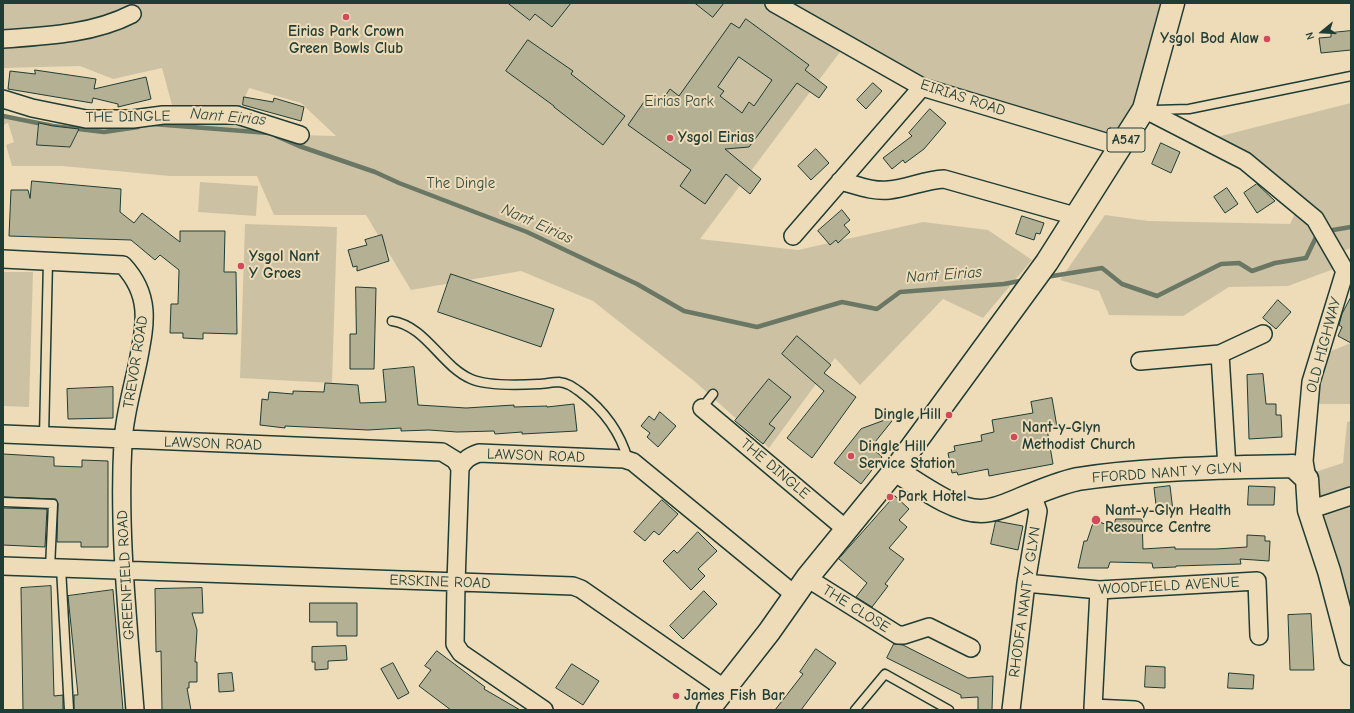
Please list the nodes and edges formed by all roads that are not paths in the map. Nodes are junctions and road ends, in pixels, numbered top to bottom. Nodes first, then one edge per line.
1 (774, 3) edge
2 (1172, 3) edge
3 (132, 14) dead end
4 (3, 39) edge
5 (1351, 76) edge
6 (922, 87) junction
7 (3, 99) edge
8 (1144, 109) junction
9 (300, 135) dead end
10 (1122, 147) junction
11 (840, 181) junction
12 (1075, 216) junction
13 (793, 236) dead end
14 (3, 259) edge
15 (48, 262) junction
16 (392, 321) dead end
17 (1263, 334) dead end
18 (1220, 354) junction
19 (1140, 361) dead end
20 (714, 394) dead end
21 (702, 408) joint
22 (3, 434) edge
23 (44, 436) junction
24 (122, 440) junction
25 (628, 461) junction
26 (460, 468) junction
27 (1227, 468) junction
28 (894, 470) junction
29 (1307, 479) junction
30 (1032, 494) junction
31 (1351, 496) edge
32 (3, 502) edge
33 (1309, 510) junction
34 (847, 530) junction
35 (3, 566) edge
36 (56, 568) junction
37 (124, 571) junction
38 (456, 583) junction
39 (1026, 584) junction
40 (801, 587) junction
41 (1099, 590) junction
42 (1259, 636) dead end
43 (971, 648) dead end
44 (1351, 654) edge
45 (725, 689) junction
46 (69, 710) edge
47 (135, 710) edge
48 (544, 710) edge
49 (708, 710) edge
50 (855, 710) edge
51 (949, 710) edge
52 (1011, 710) edge
53 (1135, 710) edge

1 - 6 street, EIRIAS ROAD
2 - 8 main road, A547
3 - 4 street
5 - 8 lane
6 - 10 street, EIRIAS ROAD
6 - 11 street
7 - 9 street, THE DINGLE
8 - 10 main road, A547
8 - 29 street, OLD HIGHWAY
10 - 12 main road, A547
11 - 12 street
11 - 13 street
12 - 28 main road, A547
14 - 15 street, TREVOR ROAD
15 - 23 lane
15 - 24 street, TREVOR ROAD
16 - 25 lane
17 - 18 street
18 - 19 street
18 - 27 street
20 - 21 lane
21 - 34 street, THE DINGLE
22 - 23 street
23 - 24 street
24 - 26 street, LAWSON ROAD
24 - 37 street, GREENFIELD ROAD
25 - 26 street, LAWSON ROAD
25 - 40 street, LAWSON ROAD
26 - 38 street
27 - 29 main road, FFORDD NANT Y GLYN
27 - 30 main road, FFORDD NANT Y GLYN
28 - 30 main road, FFORDD NANT Y GLYN
28 - 34 main road, A547
29 - 33 main road, OLD HIGHWAY
30 - 39 street, RHODFA NANT Y GLYN
31 - 33 street
32 - 36 lane
33 - 44 main road, OLD HIGHWAY
34 - 40 main road, A547
35 - 36 street, ERSKINE ROAD
36 - 37 street, ERSKINE ROAD
36 - 46 lane
37 - 38 street, ERSKINE ROAD
37 - 47 street, GREENFIELD ROAD
38 - 45 street, ERSKINE ROAD
38 - 48 street
39 - 41 street, WOODFIELD AVENUE
39 - 52 street, RHODFA NANT Y GLYN
40 - 43 street, THE CLOSE
40 - 45 main road, A547
41 - 42 street, WOODFIELD AVENUE
41 - 53 street
45 - 49 main road, A547
50 - 51 lane

